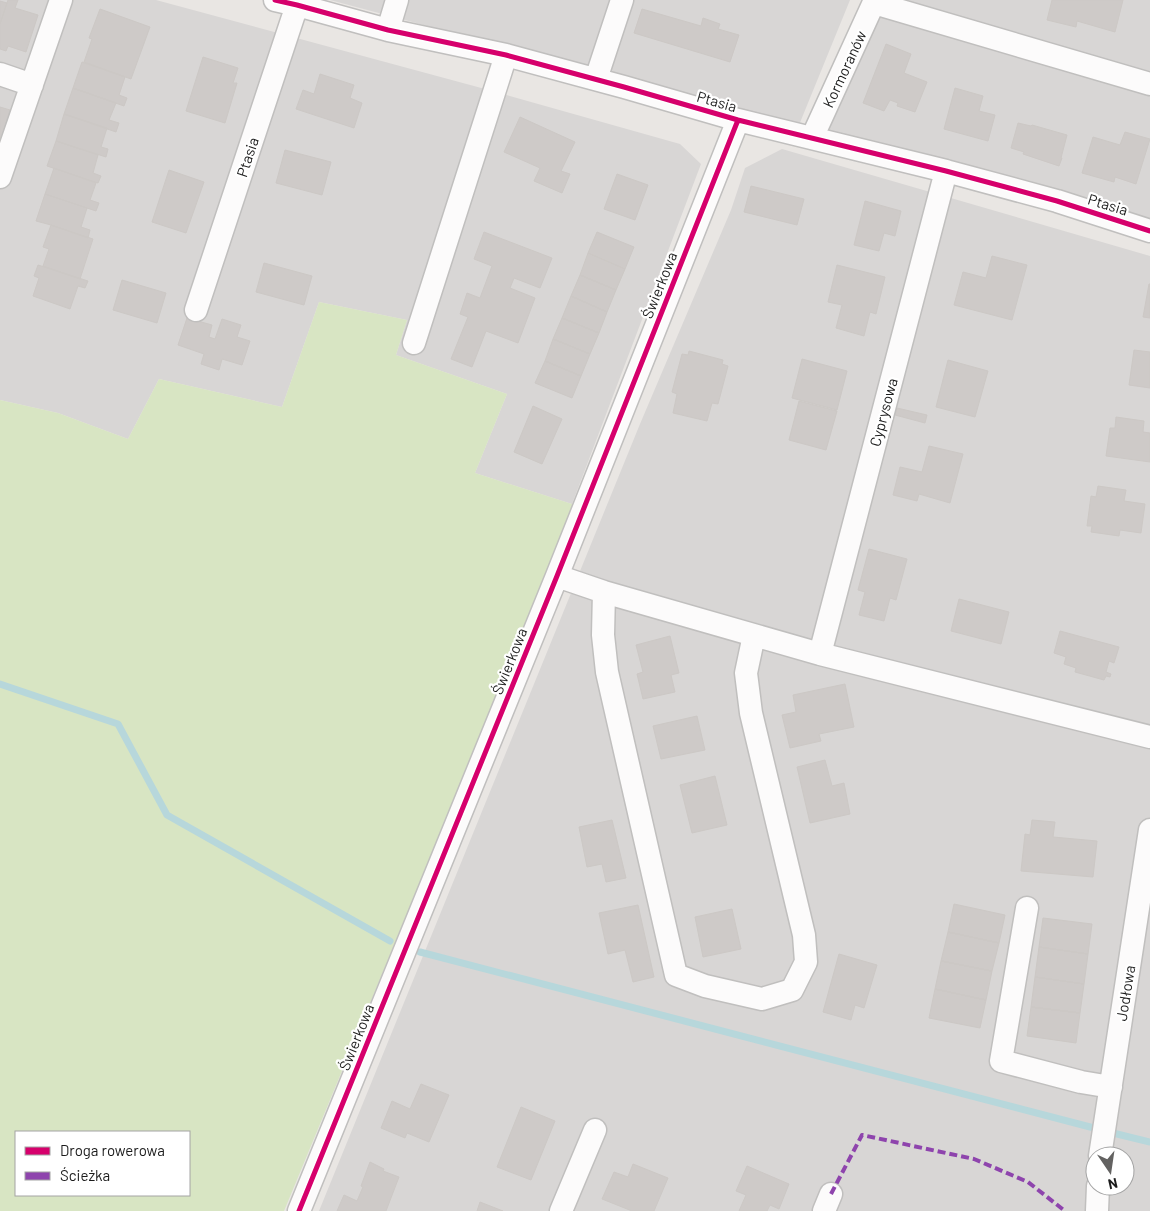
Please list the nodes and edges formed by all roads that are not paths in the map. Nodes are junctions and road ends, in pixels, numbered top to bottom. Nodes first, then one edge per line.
1 (61, 0) edge
2 (275, 0) edge
3 (397, 0) edge
4 (622, 0) edge
5 (875, 2) edge
6 (297, 5) junction
7 (388, 30) junction
8 (506, 55) junction
9 (0, 74) edge
10 (596, 79) junction
11 (1150, 84) edge
12 (32, 85) junction
13 (738, 120) junction
14 (812, 138) junction
15 (946, 170) junction
16 (0, 177) edge
17 (1150, 230) edge
18 (196, 310) dead end
19 (414, 343) dead end
20 (557, 576) junction
21 (604, 592) junction
22 (754, 635) junction
23 (820, 654) junction
24 (1150, 737) edge
25 (1150, 830) edge
26 (1027, 908) dead end
27 (1111, 1087) junction
28 (595, 1130) dead end
29 (1102, 1146) edge
30 (1098, 1196) edge
31 (299, 1211) edge
32 (561, 1211) edge
33 (1097, 1211) edge

1 - 12 street
2 - 6 street, Ptasia
3 - 7 street
4 - 10 street
5 - 11 street
5 - 14 street, Kormoranów
6 - 7 street, Ptasia
6 - 18 street, Ptasia
7 - 8 street, Ptasia
8 - 10 street, Ptasia
8 - 19 street
9 - 12 street
10 - 13 street, Ptasia
12 - 16 street
13 - 14 street, Ptasia
13 - 20 street, Świerkowa
14 - 15 street, Ptasia
15 - 17 street, Ptasia
15 - 23 street, Cyprysowa
20 - 21 street
20 - 31 street, Świerkowa
21 - 22 street
21 - 22 street
22 - 23 street
23 - 24 street
25 - 27 street, Jodłowa
26 - 27 street
27 - 29 street, Jodłowa
28 - 32 street
30 - 33 street

